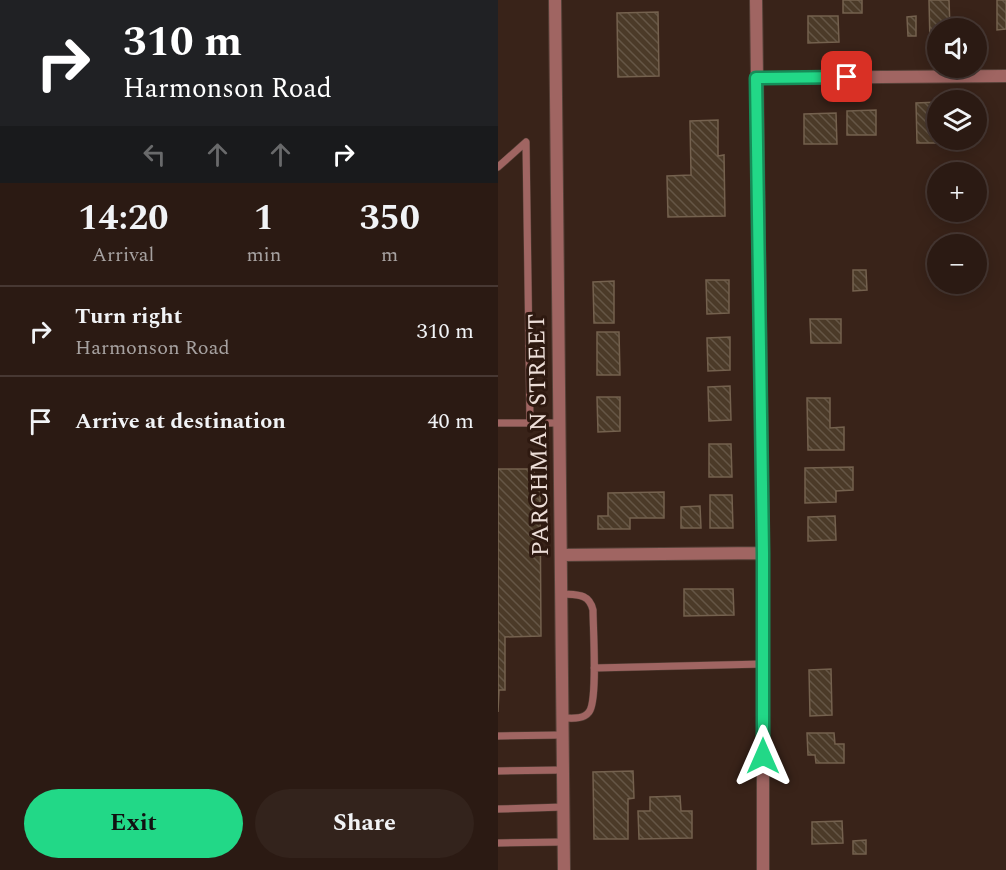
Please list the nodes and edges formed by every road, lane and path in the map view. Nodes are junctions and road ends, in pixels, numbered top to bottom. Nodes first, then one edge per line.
1 (555, 0) edge
2 (756, 0) edge
3 (1006, 76) edge
4 (756, 78) junction
5 (498, 167) edge
6 (498, 423) edge
7 (530, 423) junction
8 (560, 423) junction
9 (763, 553) junction
10 (561, 555) junction
11 (562, 594) junction
12 (763, 664) junction
13 (594, 668) junction
14 (563, 718) junction
15 (563, 735) junction
16 (498, 736) edge
17 (563, 770) junction
18 (498, 771) edge
19 (564, 807) junction
20 (498, 808) edge
21 (564, 842) junction
22 (498, 843) edge
23 (564, 870) edge
24 (763, 870) edge

1 - 8 street, PARCHMAN STREET
2 - 4 street
3 - 4 street
4 - 9 street
5 - 7 lane
6 - 7 lane
7 - 8 lane
8 - 10 street, PARCHMAN STREET
9 - 10 street
9 - 12 street
10 - 11 street, PARCHMAN STREET
11 - 13 lane
11 - 14 street, PARCHMAN STREET
12 - 13 lane
12 - 24 street
13 - 14 lane
14 - 15 street, PARCHMAN STREET
15 - 16 lane
15 - 17 street, PARCHMAN STREET
17 - 18 lane
17 - 19 street, PARCHMAN STREET
19 - 20 lane
19 - 21 street, PARCHMAN STREET
21 - 22 lane
21 - 23 street, PARCHMAN STREET

